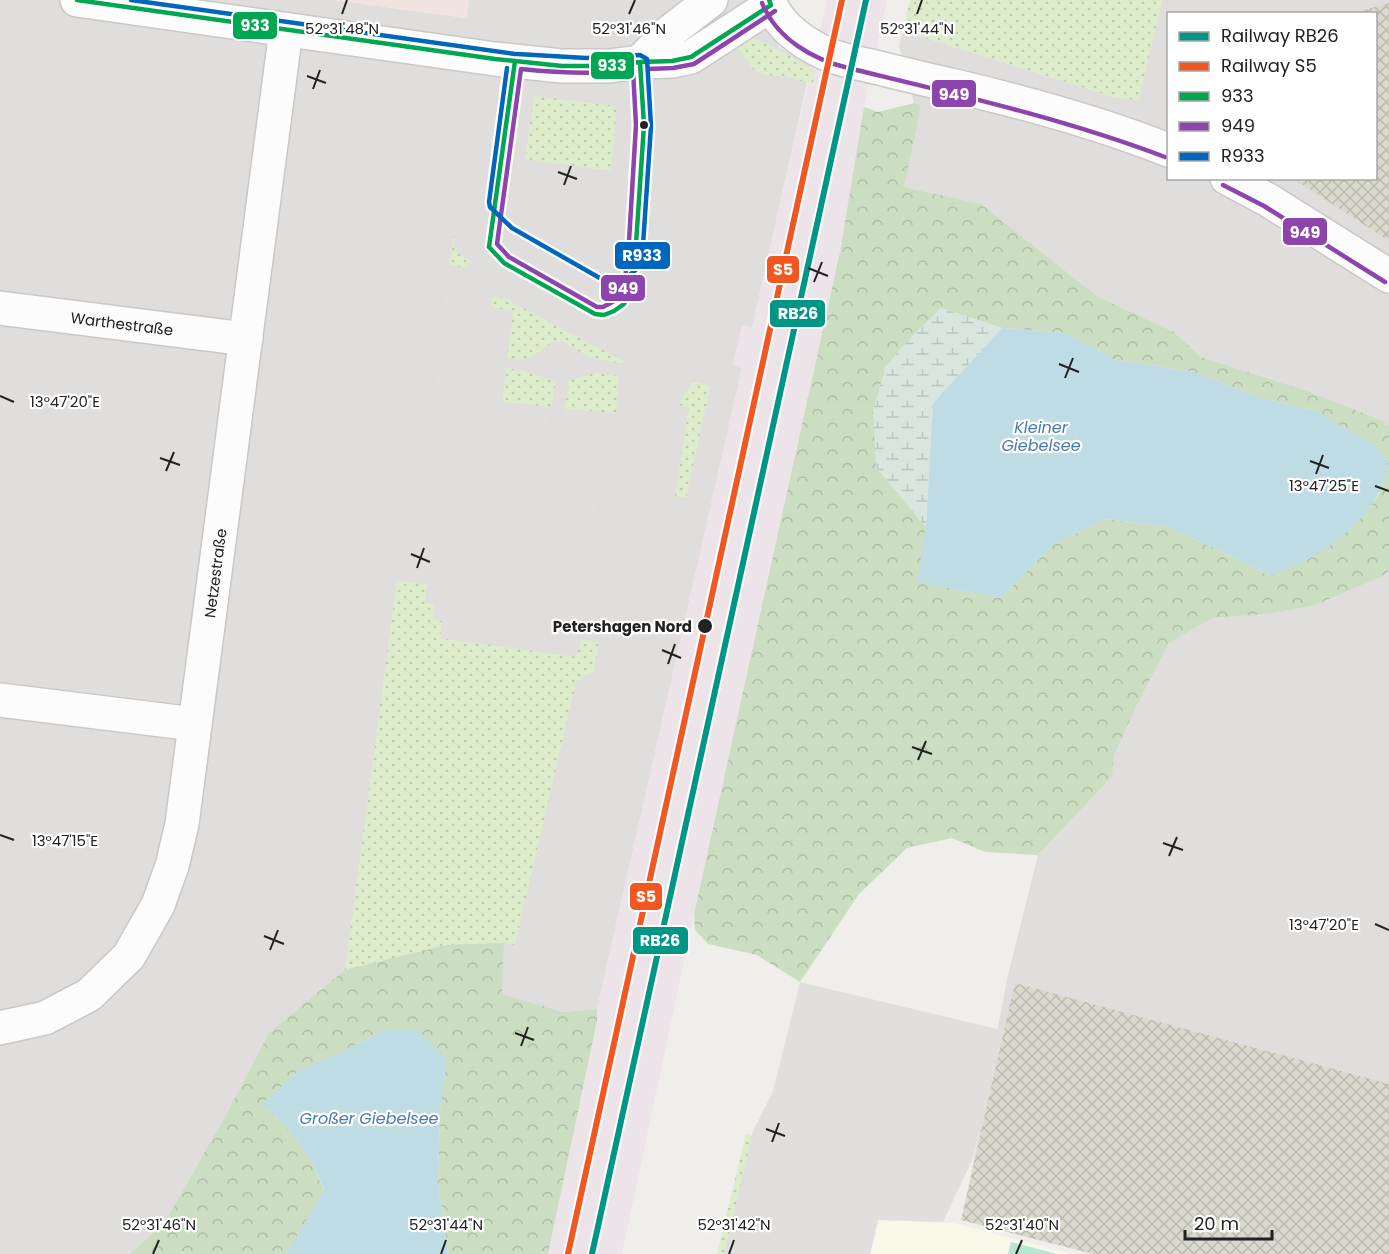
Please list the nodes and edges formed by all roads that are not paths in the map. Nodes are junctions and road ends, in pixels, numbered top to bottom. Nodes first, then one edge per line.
1 (77, 0) edge
2 (711, 0) edge
3 (770, 3) edge
4 (286, 30) junction
5 (639, 62) junction
6 (1167, 150) edge
7 (1231, 180) edge
8 (1389, 276) edge
9 (0, 308) edge
10 (246, 339) junction
11 (0, 700) edge
12 (194, 724) junction
13 (0, 1028) edge

1 - 4 street
2 - 5 street
3 - 5 street
3 - 6 street
4 - 5 street
4 - 10 street, Netzestraße
7 - 8 street
9 - 10 street, Warthestraße
10 - 12 street, Netzestraße
11 - 12 street
12 - 13 street, Netzestraße

